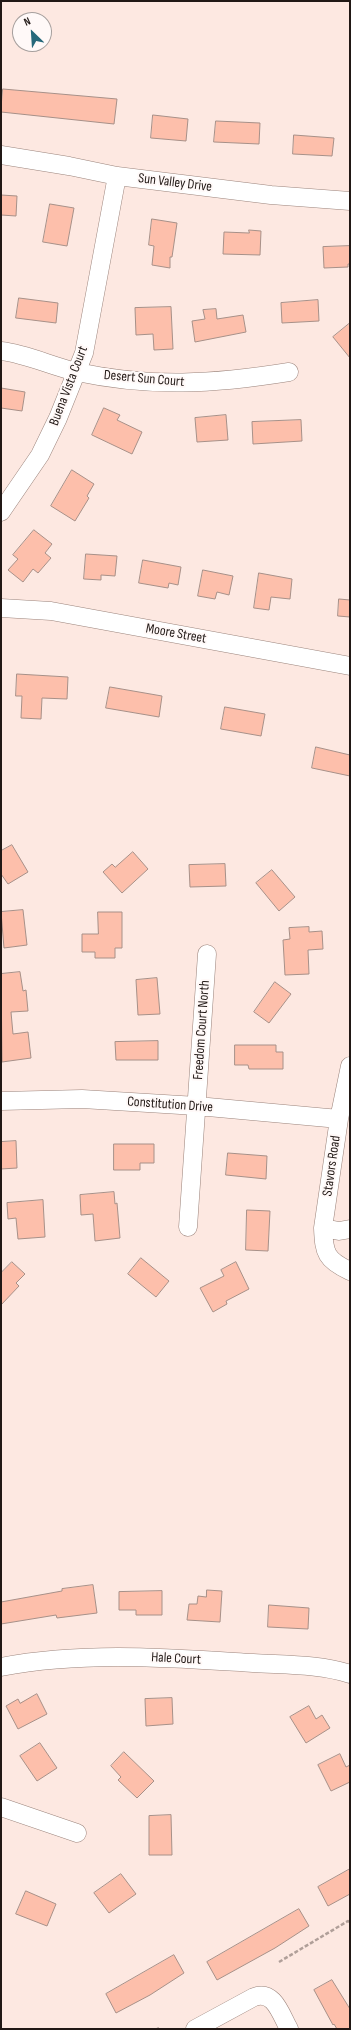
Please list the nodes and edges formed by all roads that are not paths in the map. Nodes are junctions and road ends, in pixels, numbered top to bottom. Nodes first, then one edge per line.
1 (1, 155) edge
2 (117, 176) junction
3 (350, 201) edge
4 (1, 351) edge
5 (76, 372) junction
6 (289, 372) dead end
7 (1, 512) edge
8 (1, 608) edge
9 (350, 666) edge
10 (207, 954) dead end
11 (350, 1066) edge
12 (1, 1101) edge
13 (197, 1106) junction
14 (339, 1119) junction
15 (188, 1227) dead end
16 (323, 1228) junction
17 (350, 1229) edge
18 (342, 1268) edge
19 (1, 1667) edge
20 (350, 1674) edge
21 (1, 1807) edge
22 (77, 1833) dead end
23 (195, 2029) edge
24 (289, 2029) edge

1 - 2 street, Sun Valley Drive
2 - 3 street, Sun Valley Drive
2 - 5 street, Buena Vista Court
4 - 5 street, Desert Sun Court
5 - 6 street, Desert Sun Court
5 - 7 street, Buena Vista Court
8 - 9 street, Moore Street
10 - 13 street, Freedom Court North
11 - 14 street, Stavors Road
12 - 13 street, Constitution Drive
13 - 14 street, Constitution Drive
13 - 15 street, Freedom Court North
14 - 16 street, Stavors Road
16 - 17 street
16 - 18 street, Stavors Road
19 - 20 street, Hale Court
21 - 22 street
23 - 24 street

